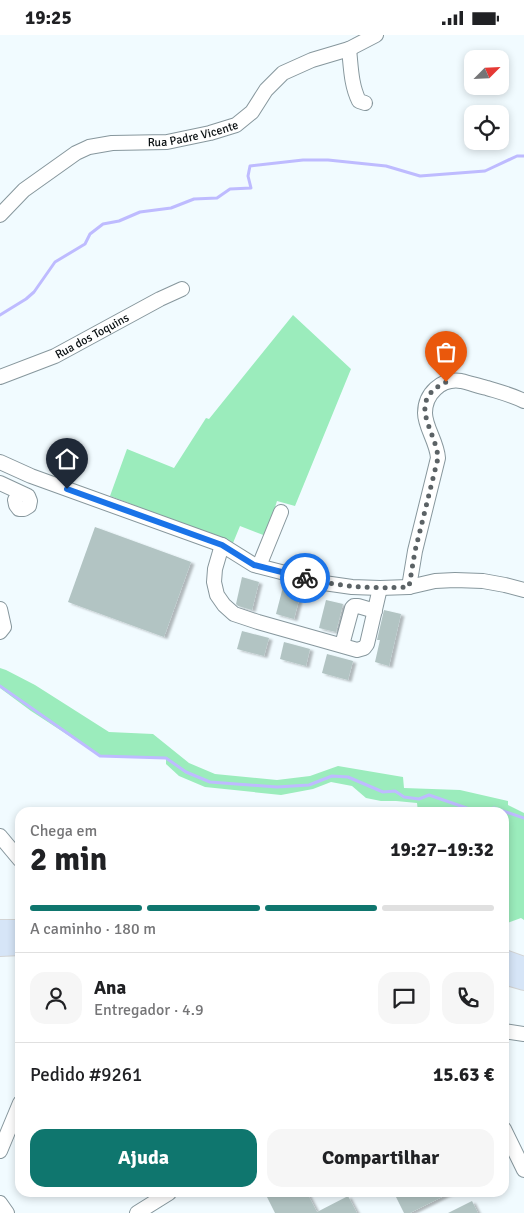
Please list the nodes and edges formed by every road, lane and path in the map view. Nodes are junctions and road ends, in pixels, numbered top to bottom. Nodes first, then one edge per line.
1 (376, 35) edge
2 (349, 49) junction
3 (365, 103) dead end
4 (0, 215) edge
5 (182, 289) dead end
6 (0, 377) edge
7 (524, 401) edge
8 (0, 463) edge
9 (0, 483) edge
10 (23, 494) dead end
11 (280, 512) dead end
12 (222, 545) junction
13 (259, 566) junction
14 (409, 587) junction
15 (380, 589) junction
16 (524, 590) edge
17 (0, 609) edge
18 (375, 611) junction
19 (0, 632) edge
20 (342, 645) junction
21 (0, 836) edge
22 (15, 853) edge
23 (0, 919) edge
24 (15, 920) edge
25 (0, 929) edge
26 (15, 929) edge
27 (15, 946) edge
28 (0, 947) edge
29 (509, 961) edge
30 (524, 966) edge
31 (509, 976) edge
32 (524, 981) edge
33 (509, 1032) edge
34 (524, 1034) edge
35 (15, 1115) edge
36 (509, 1139) edge
37 (0, 1151) edge
38 (524, 1170) edge
39 (159, 1197) edge
40 (0, 1203) edge
41 (7, 1213) edge
42 (137, 1213) edge

1 - 2 street, Rua Padre Vicente
2 - 3 street
2 - 4 street, Rua Padre Vicente
5 - 6 street, Rua dos Toquins
7 - 14 street
8 - 12 street
9 - 10 street
11 - 13 street
12 - 13 street
12 - 20 street
13 - 15 street
14 - 15 street
14 - 16 street
15 - 18 street
17 - 19 street
18 - 20 street
18 - 20 street
21 - 22 street
23 - 24 main road
25 - 26 main road
27 - 28 main road
29 - 30 main road
31 - 32 main road
33 - 34 street
35 - 37 street
36 - 38 street
39 - 42 street
40 - 41 street

